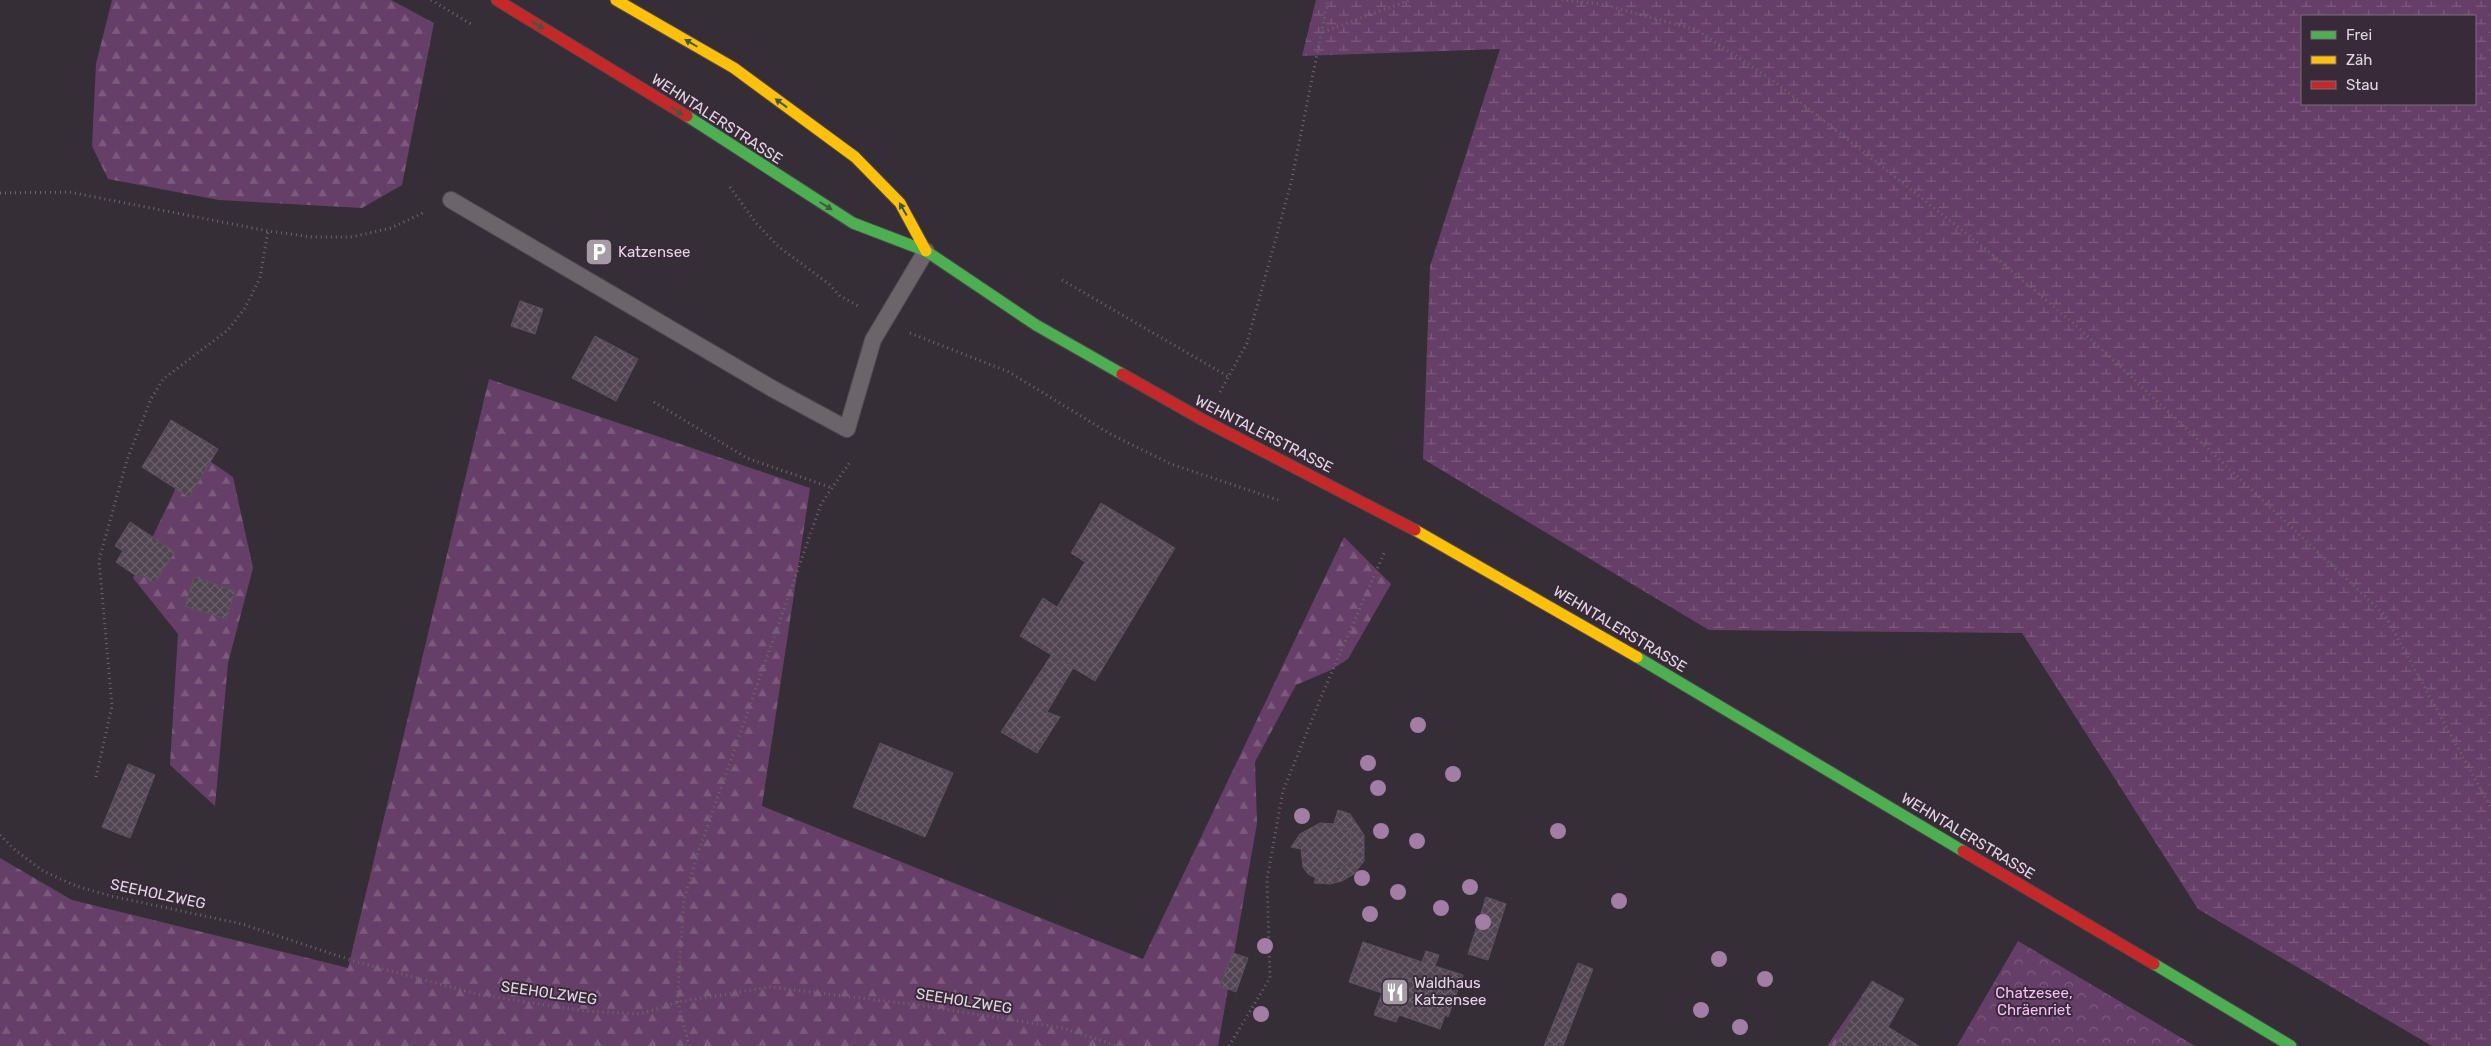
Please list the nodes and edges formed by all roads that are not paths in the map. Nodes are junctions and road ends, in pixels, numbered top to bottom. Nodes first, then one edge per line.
1 (497, 0) edge
2 (616, 0) edge
3 (451, 200) road end
4 (926, 252) junction
5 (2291, 1046) edge

1 -> 4 main road, WEHNTALERSTRASSE
4 -> 2 main road, WEHNTALERSTRASSE
3 - 4 lane
4 - 5 main road, WEHNTALERSTRASSE

